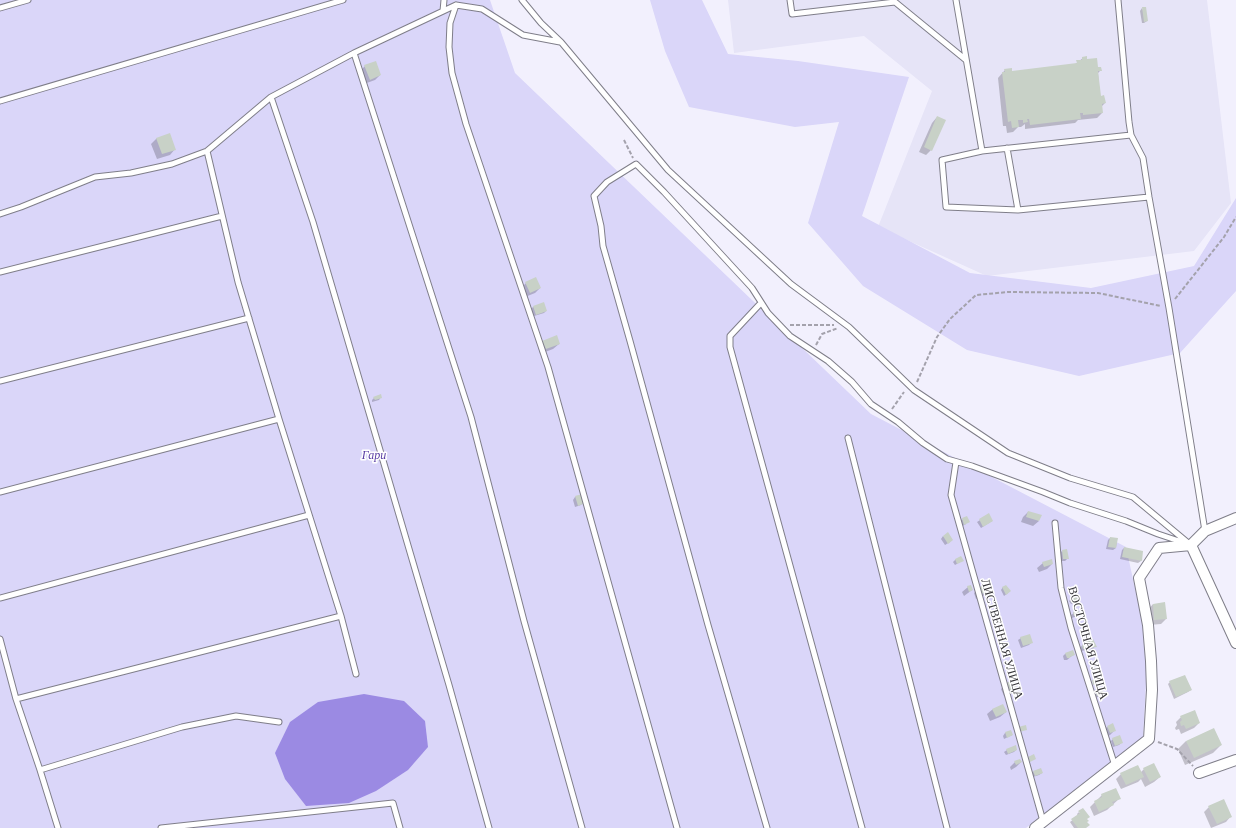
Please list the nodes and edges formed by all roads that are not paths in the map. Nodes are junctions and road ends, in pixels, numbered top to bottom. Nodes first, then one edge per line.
1 (28, 0) edge
2 (342, 0) edge
3 (444, 0) edge
4 (522, 0) edge
5 (790, 0) edge
6 (901, 0) edge
7 (956, 0) edge
8 (1118, 0) edge
9 (895, 1) edge
10 (456, 5) junction
11 (0, 8) edge
12 (443, 11) junction
13 (561, 42) junction
14 (354, 53) junction
15 (966, 60) junction
16 (271, 97) junction
17 (0, 101) edge
18 (1131, 135) junction
19 (1008, 148) junction
20 (207, 151) junction
21 (982, 151) junction
22 (1149, 197) junction
23 (1018, 210) junction
24 (0, 214) edge
25 (222, 216) junction
26 (0, 272) edge
27 (760, 305) dead end
28 (249, 318) junction
29 (0, 381) edge
30 (279, 419) junction
31 (848, 438) dead end
32 (956, 462) junction
33 (0, 492) edge
34 (310, 515) junction
35 (1236, 518) edge
36 (1055, 523) dead end
37 (1205, 531) junction
38 (1190, 545) junction
39 (0, 598) edge
40 (342, 616) junction
41 (0, 639) edge
42 (1236, 643) edge
43 (356, 674) dead end
44 (16, 699) junction
45 (279, 722) dead end
46 (1236, 760) edge
47 (1115, 766) junction
48 (40, 770) junction
49 (1199, 773) road end
50 (1039, 825) edge
51 (58, 828) edge
52 (161, 828) edge
53 (400, 828) edge
54 (489, 828) edge
55 (582, 828) edge
56 (677, 828) edge
57 (767, 828) edge
58 (862, 828) edge
59 (947, 828) edge

1 - 11 lane
2 - 17 lane
3 - 12 lane
4 - 13 lane
5 - 9 lane
6 - 9 lane
7 - 15 lane
8 - 18 lane
9 - 15 lane
10 - 12 lane
10 - 13 lane
10 - 56 lane
12 - 14 lane
13 - 38 lane
14 - 16 lane
14 - 55 lane
15 - 21 lane
16 - 20 lane
16 - 54 lane
18 - 19 lane
18 - 22 lane
19 - 21 lane
19 - 23 lane
20 - 24 lane
20 - 25 lane
21 - 23 lane
22 - 23 lane
22 - 37 lane
25 - 26 lane
25 - 28 lane
27 - 58 lane
28 - 29 lane
28 - 30 lane
30 - 33 lane
30 - 34 lane
31 - 59 lane
32 - 38 lane
32 - 50 lane, ЛИСТВЕННАЯ УЛИЦА
32 - 57 lane
34 - 39 lane
34 - 40 lane
35 - 37 street
36 - 47 lane, ВОСТОЧНАЯ УЛИЦА
37 - 38 street
38 - 42 street
38 - 47 street
40 - 43 lane
40 - 44 lane
41 - 44 lane
44 - 48 lane
45 - 48 lane
46 - 49 street
47 - 50 street
48 - 51 lane
52 - 53 lane

